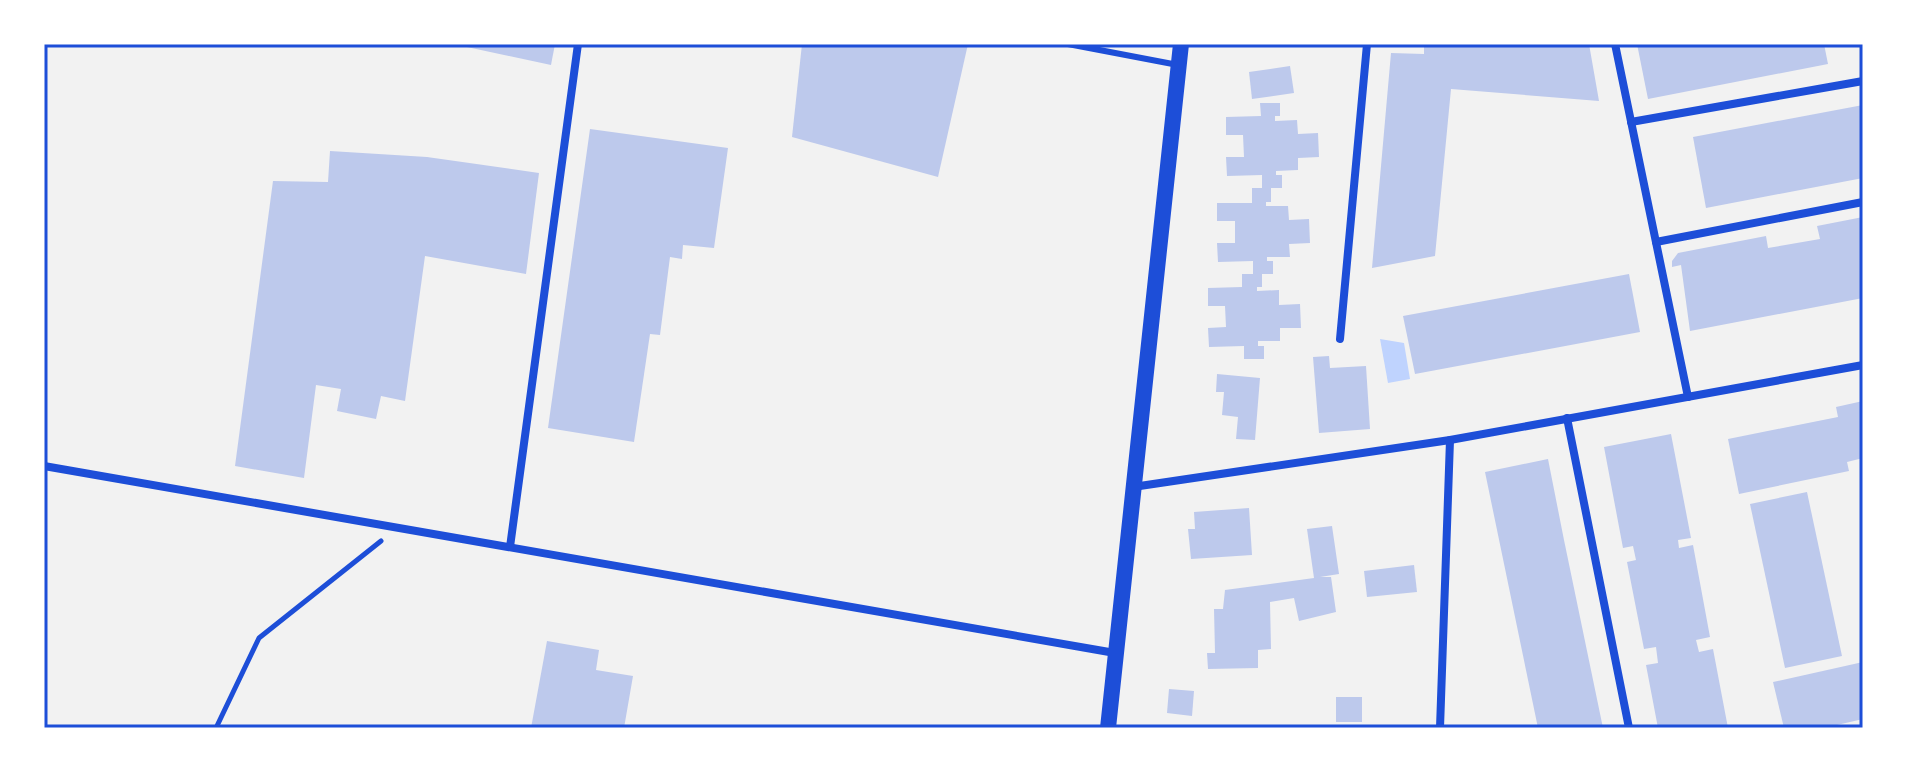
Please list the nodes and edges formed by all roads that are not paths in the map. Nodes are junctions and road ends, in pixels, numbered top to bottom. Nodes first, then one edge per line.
1 (578, 44) edge
2 (1068, 44) edge
3 (1181, 44) edge
4 (1367, 44) edge
5 (1615, 44) edge
6 (1178, 65) junction
7 (1863, 81) edge
8 (1631, 122) junction
9 (1863, 202) edge
10 (1656, 242) junction
11 (1340, 339) dead end
12 (1863, 365) edge
13 (1688, 397) junction
14 (1567, 418) junction
15 (1450, 440) junction
16 (44, 466) edge
17 (1132, 487) junction
18 (510, 547) junction
19 (1115, 653) junction
20 (1108, 728) edge
21 (1440, 728) edge
22 (1629, 728) edge

1 - 18 street
2 - 6 lane
3 - 6 main road
4 - 11 street
5 - 8 street
6 - 17 main road
7 - 8 street
8 - 10 street
9 - 10 street
10 - 13 street
12 - 13 street
13 - 14 street
14 - 15 street
14 - 22 street
15 - 17 street
15 - 21 street
16 - 18 street
17 - 19 main road
18 - 19 street
19 - 20 main road

